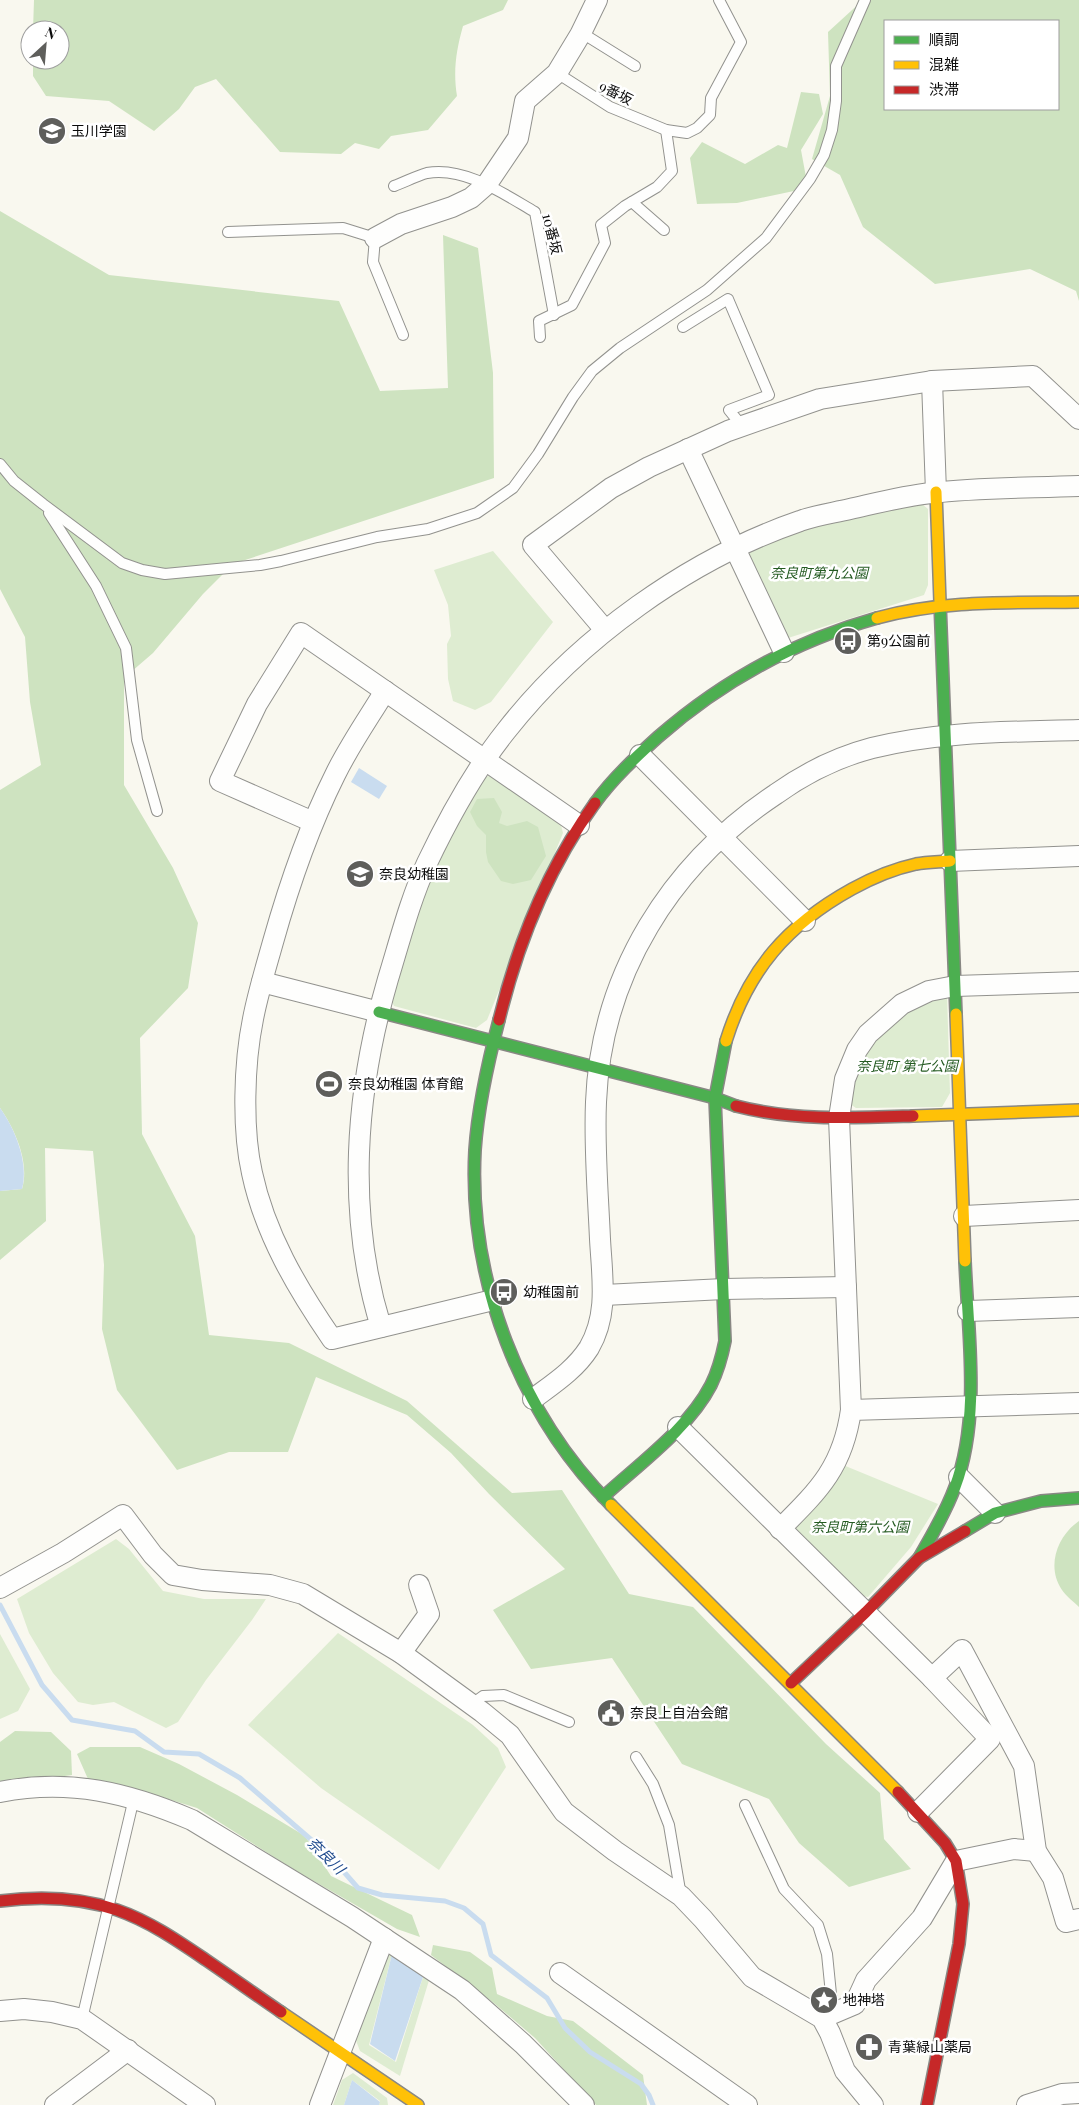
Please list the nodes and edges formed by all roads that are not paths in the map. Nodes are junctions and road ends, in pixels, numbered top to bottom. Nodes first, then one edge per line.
1 (598, 0) edge
2 (719, 0) edge
3 (865, 0) edge
4 (582, 33) junction
5 (634, 66) dead end
6 (557, 73) junction
7 (666, 130) junction
8 (487, 184) junction
9 (394, 186) dead end
10 (632, 202) junction
11 (664, 230) dead end
12 (228, 232) dead end
13 (374, 238) junction
14 (554, 315) junction
15 (682, 326) dead end
16 (403, 336) dead end
17 (540, 336) dead end
18 (932, 381) junction
19 (1079, 419) edge
20 (742, 426) junction
21 (688, 449) junction
22 (0, 464) edge
23 (1079, 486) edge
24 (936, 492) junction
25 (43, 504) junction
26 (734, 548) junction
27 (1079, 602) edge
28 (940, 606) junction
29 (605, 630) junction
30 (784, 652) junction
31 (385, 691) junction
32 (1079, 730) edge
33 (945, 736) junction
34 (640, 754) junction
35 (485, 760) junction
36 (157, 811) dead end
37 (313, 822) junction
38 (579, 825) junction
39 (720, 836) junction
40 (1079, 856) edge
41 (950, 862) junction
42 (805, 921) junction
43 (262, 982) junction
44 (1079, 982) edge
45 (955, 986) junction
46 (379, 1012) junction
47 (493, 1040) junction
48 (600, 1067) junction
49 (716, 1098) junction
50 (1079, 1110) edge
51 (960, 1114) junction
52 (839, 1118) junction
53 (1079, 1210) edge
54 (964, 1216) junction
55 (846, 1287) junction
56 (724, 1289) junction
57 (604, 1295) junction
58 (493, 1300) junction
59 (1079, 1307) edge
60 (968, 1311) junction
61 (381, 1327) junction
62 (533, 1399) junction
63 (1079, 1403) edge
64 (971, 1407) junction
65 (851, 1410) junction
66 (678, 1427) junction
67 (959, 1477) junction
68 (604, 1496) junction
69 (1079, 1498) edge
70 (995, 1513) junction
71 (780, 1529) junction
72 (919, 1558) junction
73 (419, 1585) dead end
74 (0, 1588) edge
75 (866, 1612) junction
76 (401, 1653) junction
77 (932, 1678) junction
78 (790, 1683) junction
79 (472, 1704) junction
80 (568, 1722) dead end
81 (636, 1757) dead end
82 (0, 1792) edge
83 (134, 1798) junction
84 (745, 1805) dead end
85 (918, 1812) junction
86 (1036, 1851) junction
87 (956, 1861) junction
88 (681, 1896) junction
89 (0, 1901) edge
90 (108, 1907) junction
91 (1079, 1919) edge
92 (384, 1938) junction
93 (560, 1973) dead end
94 (0, 2011) edge
95 (827, 2016) junction
96 (82, 2019) junction
97 (128, 2050) junction
98 (340, 2051) junction
99 (1079, 2093) edge
100 (196, 2102) edge
101 (55, 2105) edge
102 (320, 2105) edge
103 (418, 2105) edge
104 (584, 2105) edge
105 (748, 2105) edge
106 (872, 2105) edge
107 (927, 2105) edge
108 (1027, 2105) edge

1 - 4 street
2 - 7 lane, 9番坂
3 - 25 lane
4 - 5 lane
4 - 6 street
6 - 7 lane, 9番坂
6 - 8 street
7 - 10 lane
8 - 9 lane, 10番坂
8 - 13 street
8 - 14 lane, 10番坂
10 - 11 lane
10 - 14 lane
12 - 13 lane
13 - 16 lane
14 - 17 lane
15 - 20 lane
18 - 19 street
18 - 20 street
18 - 24 street
20 - 21 street
21 - 26 street
21 - 29 street
22 - 25 lane
23 - 24 street
24 - 26 street
24 - 28 street
25 - 36 lane
26 - 29 street
26 - 30 street
27 - 28 street
28 - 30 street
28 - 33 street
29 - 35 street
30 - 34 street
31 - 35 street
31 - 37 street
31 - 37 street
32 - 33 street
33 - 39 street
33 - 41 street
34 - 38 street
34 - 39 street
35 - 38 street
35 - 46 street
37 - 43 street
38 - 47 street
39 - 42 street
39 - 48 street
40 - 41 street
41 - 42 street
41 - 45 street
42 - 49 street
43 - 46 street
43 - 61 street
44 - 45 street
45 - 51 street
45 - 52 street
46 - 47 street
46 - 61 street
47 - 48 street
47 - 58 street
48 - 49 street
48 - 57 street
49 - 52 street
49 - 56 street
50 - 51 street
51 - 52 street
51 - 54 street
52 - 55 street
53 - 54 street
54 - 60 street
55 - 56 street
55 - 65 street
56 - 57 street
56 - 66 street
57 - 62 street
58 - 61 street
58 - 62 street
59 - 60 street
60 - 64 street
62 - 68 street
63 - 64 street
64 - 65 street
64 - 67 street
65 - 71 street
66 - 68 street
66 - 71 street
67 - 70 street
67 - 72 street
68 - 78 street
69 - 70 street
70 - 72 street
71 - 75 street
72 - 75 street
73 - 76 street
74 - 76 street
75 - 77 street
75 - 78 street
76 - 79 street
77 - 85 street
77 - 86 street
78 - 85 street
79 - 80 lane
79 - 88 street
81 - 88 lane
82 - 83 street
83 - 90 lane
83 - 92 street
84 - 95 lane
85 - 87 street
86 - 87 street
86 - 91 street
87 - 95 street
87 - 107 street
88 - 95 street
89 - 90 street
90 - 96 lane
90 - 98 street
92 - 98 street
92 - 104 street
93 - 105 street
94 - 96 street
95 - 106 street
96 - 97 street
97 - 100 street
97 - 101 street
98 - 102 street
98 - 103 street
99 - 108 street

